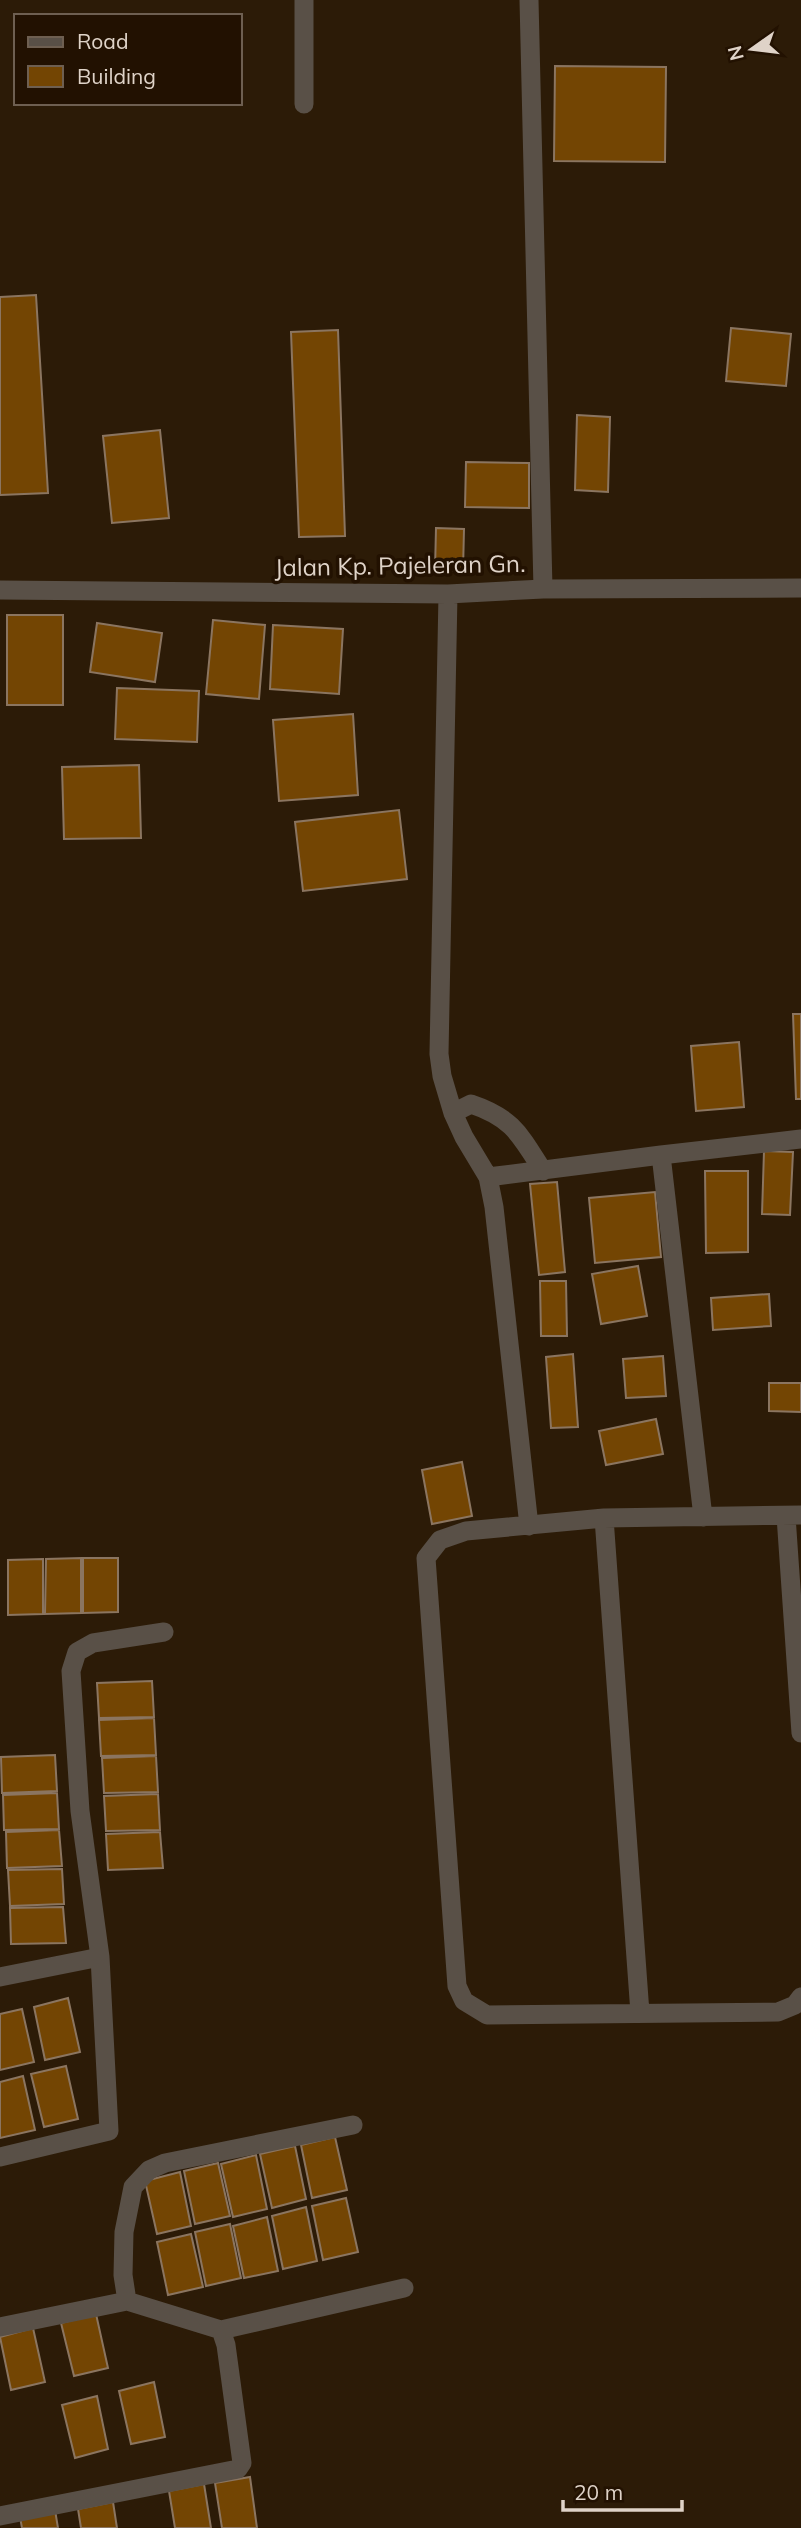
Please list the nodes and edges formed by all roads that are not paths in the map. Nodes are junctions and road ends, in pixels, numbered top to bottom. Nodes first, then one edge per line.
1 (304, 0) edge
2 (529, 0) edge
3 (304, 104) dead end
4 (801, 588) edge
5 (543, 589) junction
6 (0, 590) edge
7 (448, 594) junction
8 (453, 1113) junction
9 (801, 1139) edge
10 (662, 1155) junction
11 (543, 1171) junction
12 (488, 1177) junction
13 (793, 1516) edge
14 (703, 1517) junction
15 (604, 1518) junction
16 (528, 1526) junction
17 (164, 1632) dead end
18 (800, 1689) edge
19 (801, 1733) edge
20 (100, 1957) junction
21 (0, 1978) edge
22 (801, 1997) edge
23 (640, 2013) junction
24 (353, 2125) dead end
25 (0, 2157) edge
26 (404, 2288) dead end
27 (127, 2301) junction
28 (0, 2327) edge
29 (220, 2330) junction
30 (0, 2516) edge

1 - 3 street
2 - 5 street
4 - 5 street, Jalan Kp. Pajeleran Gn.
5 - 7 street, Jalan Kp. Pajeleran Gn.
6 - 7 street, Jalan Kp. Pajeleran Gn.
7 - 8 street
8 - 11 street
8 - 12 street
9 - 10 street
10 - 11 street
10 - 14 street
11 - 12 street
12 - 16 street
13 - 14 street
13 - 18 street
14 - 15 street
15 - 16 street
15 - 23 street
16 - 23 street
17 - 20 street
18 - 19 street
20 - 21 street
20 - 25 street
22 - 23 street
24 - 27 street
26 - 29 street
27 - 28 street
27 - 29 street
29 - 30 street

